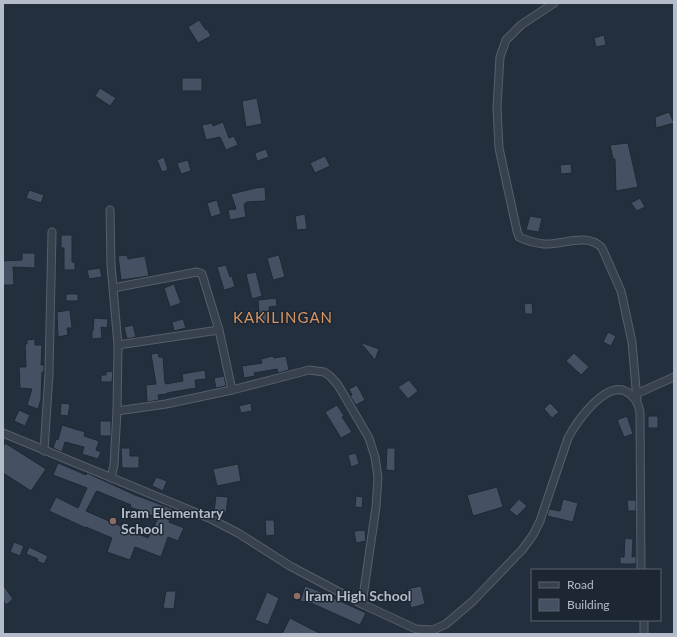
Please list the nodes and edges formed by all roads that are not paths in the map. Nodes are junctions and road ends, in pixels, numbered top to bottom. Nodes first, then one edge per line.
1 (554, 3) edge
2 (110, 210) dead end
3 (52, 232) dead end
4 (113, 288) junction
5 (219, 330) junction
6 (118, 345) junction
7 (674, 377) edge
8 (232, 390) junction
9 (636, 397) junction
10 (117, 411) junction
11 (3, 434) edge
12 (44, 451) junction
13 (111, 478) junction
14 (642, 569) edge
15 (362, 604) junction
16 (644, 621) edge
17 (644, 634) edge

1 - 9 street
2 - 4 street
3 - 12 street
4 - 5 street
4 - 6 street
5 - 6 street
5 - 8 street
6 - 10 street
7 - 9 street
8 - 10 street
8 - 15 street
9 - 14 street
9 - 15 street
10 - 13 street
11 - 12 street
12 - 13 street
13 - 15 street
16 - 17 street

